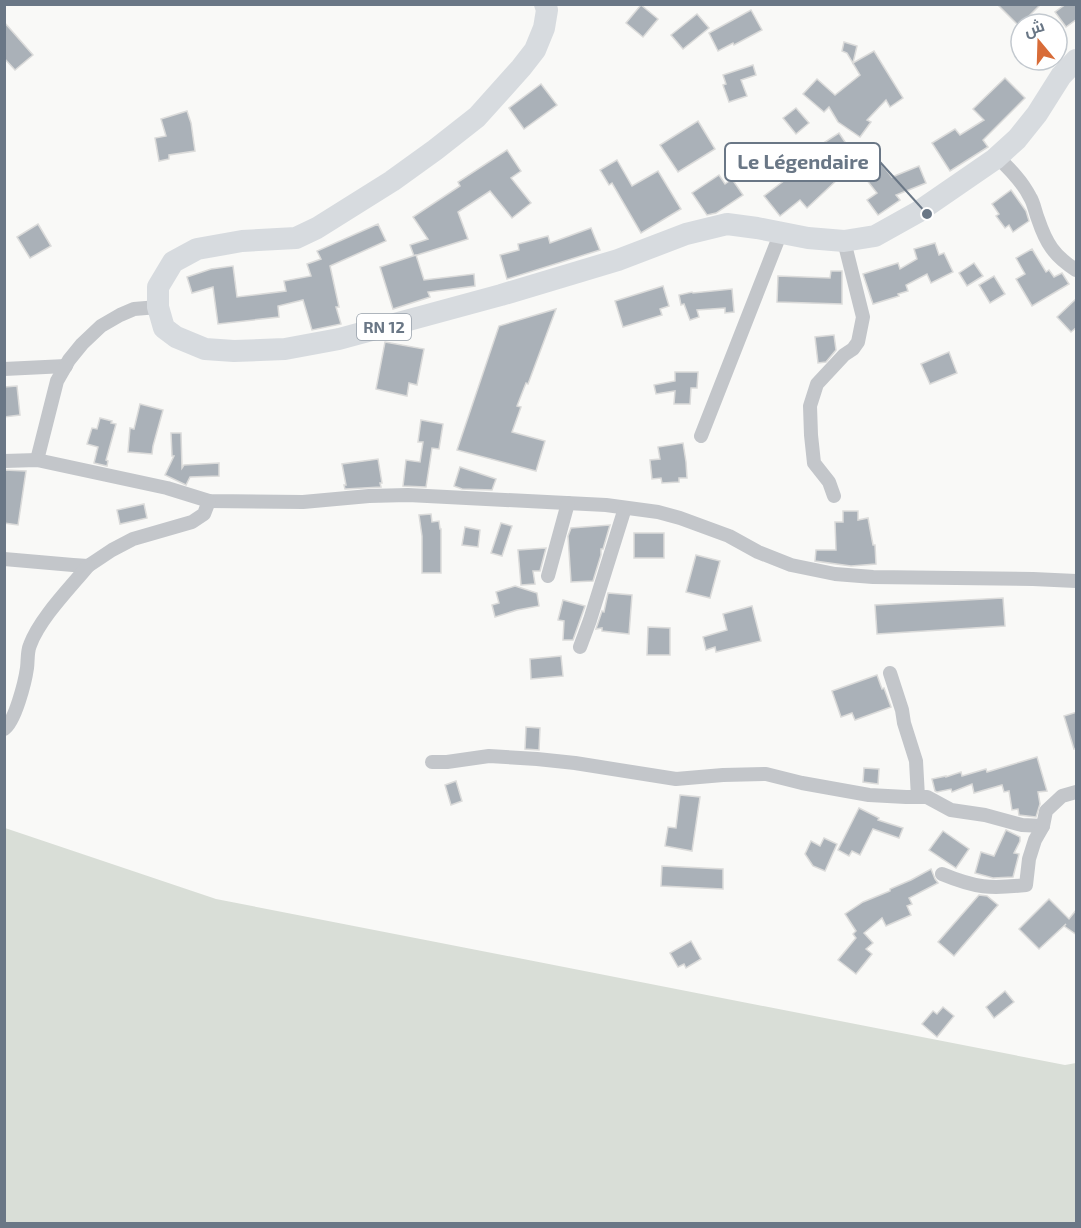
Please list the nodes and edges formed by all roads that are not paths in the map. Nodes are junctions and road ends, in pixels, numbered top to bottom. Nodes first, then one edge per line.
1 (545, 4) edge
2 (1077, 60) edge
3 (997, 157) junction
4 (781, 232) junction
5 (844, 241) junction
6 (1077, 270) edge
7 (158, 307) junction
8 (66, 366) junction
9 (4, 369) edge
10 (701, 436) dead end
11 (37, 460) junction
12 (4, 461) edge
13 (834, 496) dead end
14 (209, 501) junction
15 (568, 503) junction
16 (625, 508) junction
17 (4, 559) edge
18 (88, 566) junction
19 (548, 576) dead end
20 (1077, 581) edge
21 (580, 647) dead end
22 (890, 673) dead end
23 (4, 729) edge
24 (432, 762) dead end
25 (1077, 792) edge
26 (918, 797) junction
27 (1043, 826) junction
28 (942, 874) dead end

1 - 7 main road
2 - 3 main road, RN 12
3 - 5 main road, RN 12
3 - 6 street
4 - 5 main road, RN 12
4 - 7 main road, RN 12
4 - 10 street
5 - 13 street
7 - 8 street
8 - 9 street
8 - 11 street
11 - 12 street
11 - 14 street
14 - 15 street
14 - 18 street
15 - 16 street
15 - 19 street
16 - 20 street
16 - 21 street
17 - 18 street
18 - 23 street
22 - 26 street
24 - 26 street
25 - 27 street
26 - 27 street
27 - 28 street

